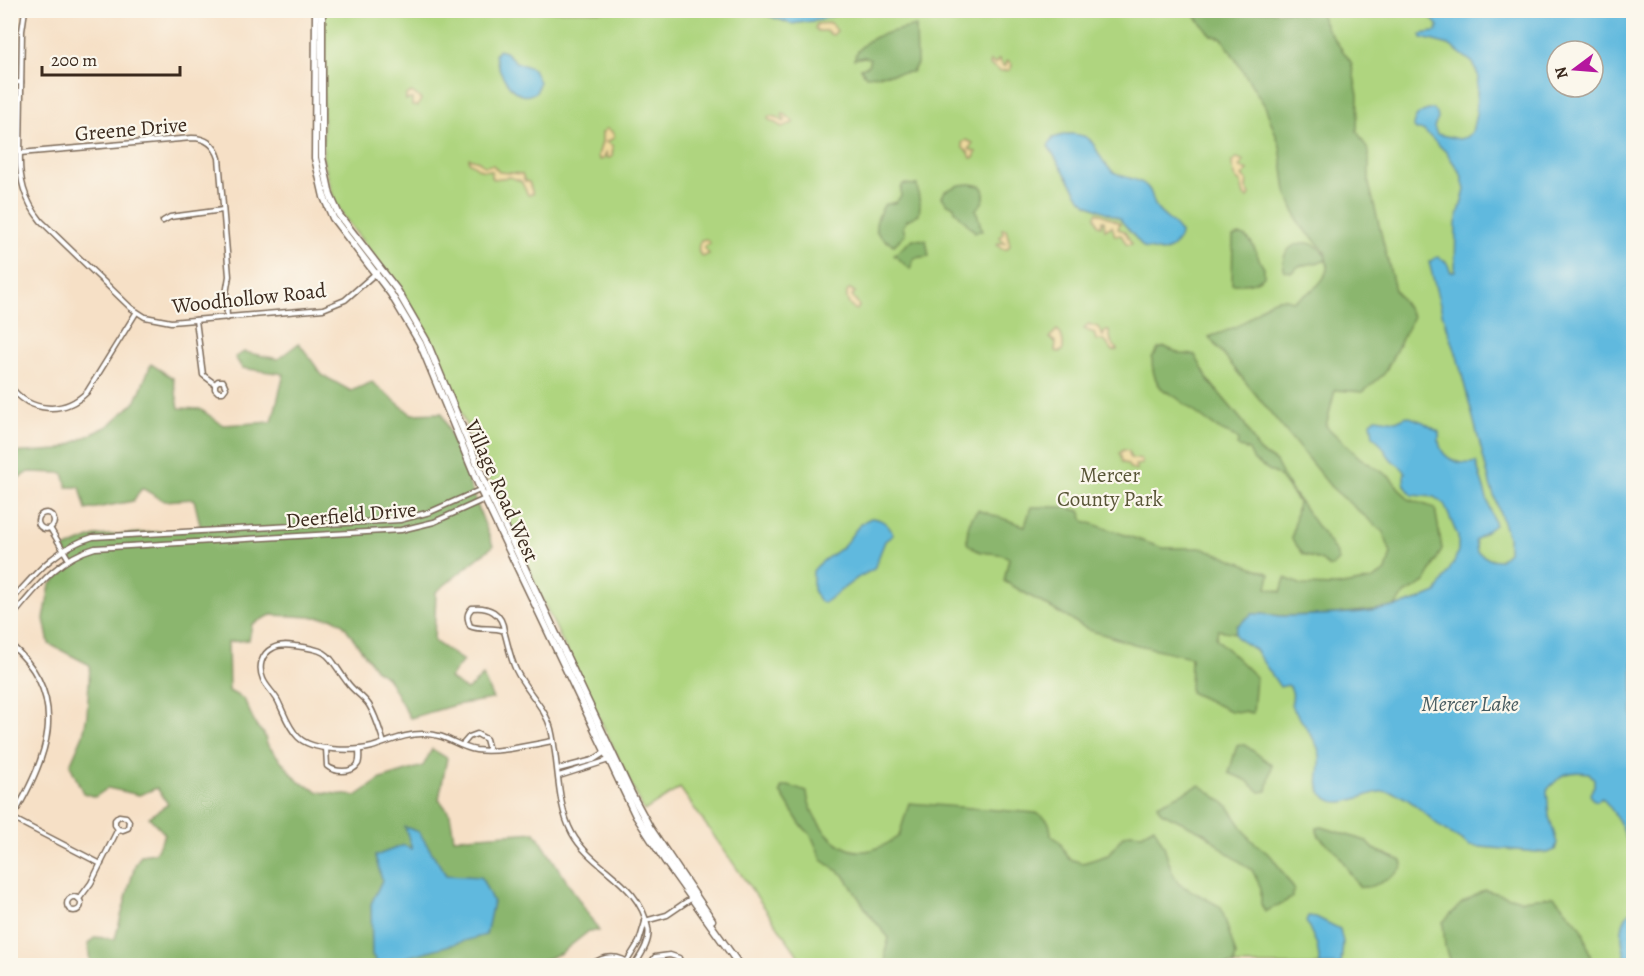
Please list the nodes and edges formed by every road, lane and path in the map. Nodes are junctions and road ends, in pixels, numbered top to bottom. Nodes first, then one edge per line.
1 (25, 10) edge
2 (315, 10) edge
3 (322, 10) edge
4 (21, 82) junction
5 (10, 83) edge
6 (20, 153) junction
7 (223, 210) junction
8 (163, 221) dead end
9 (377, 272) junction
10 (136, 313) junction
11 (227, 318) junction
12 (196, 320) junction
13 (215, 384) dead end
14 (10, 386) edge
15 (480, 489) junction
16 (488, 490) junction
17 (485, 499) junction
18 (50, 528) junction
19 (63, 549) junction
20 (68, 558) junction
21 (10, 602) edge
22 (10, 619) edge
23 (504, 631) junction
24 (10, 644) edge
25 (553, 741) junction
26 (384, 743) junction
27 (462, 745) junction
28 (326, 748) junction
29 (359, 749) junction
30 (489, 750) junction
31 (608, 751) junction
32 (612, 759) junction
33 (558, 769) junction
34 (559, 776) junction
35 (11, 820) edge
36 (118, 829) dead end
37 (101, 864) junction
38 (694, 897) junction
39 (79, 898) dead end
40 (645, 921) junction
41 (628, 961) junction
42 (740, 964) edge
43 (589, 966) edge
44 (624, 966) edge
45 (634, 966) edge
46 (649, 966) edge
47 (681, 966) edge

1 - 4 street, Woodhollow Road
2 - 9 main road, Village Road West
3 - 9 main road, Village Road West
4 - 5 street
4 - 6 street, Woodhollow Road
6 - 7 street, Greene Drive
6 - 10 street, Woodhollow Road
7 - 8 street
7 - 11 street, Greene Drive
9 - 11 street, Woodhollow Road
9 - 15 main road, Village Road West
9 - 16 main road, Village Road West
10 - 12 street, Woodhollow Road
10 - 14 street
11 - 12 street, Woodhollow Road
12 - 13 street
15 - 16 street
15 - 17 main road, Village Road West
15 - 19 street, Deerfield Drive
16 - 17 street
16 - 31 main road, Village Road West
17 - 20 street, Deerfield Drive
17 - 31 main road, Village Road West
18 - 18 street
18 - 19 street
19 - 20 street
19 - 21 street, Deerfield Drive
20 - 22 street, Deerfield Drive
23 - 23 street
23 - 25 street
24 - 35 street
25 - 30 street
25 - 33 street
26 - 27 street
26 - 28 street
26 - 29 street
27 - 30 street
27 - 30 street
28 - 29 street
28 - 29 street
31 - 32 main road, Village Road West
31 - 33 street
32 - 34 street
32 - 38 main road, Village Road West
33 - 34 street
34 - 40 street
35 - 37 street
36 - 37 street
37 - 39 street
38 - 40 street
38 - 42 main road, Village Road West
40 - 41 street
40 - 45 street
41 - 43 street
41 - 44 street
41 - 45 street
46 - 47 street

